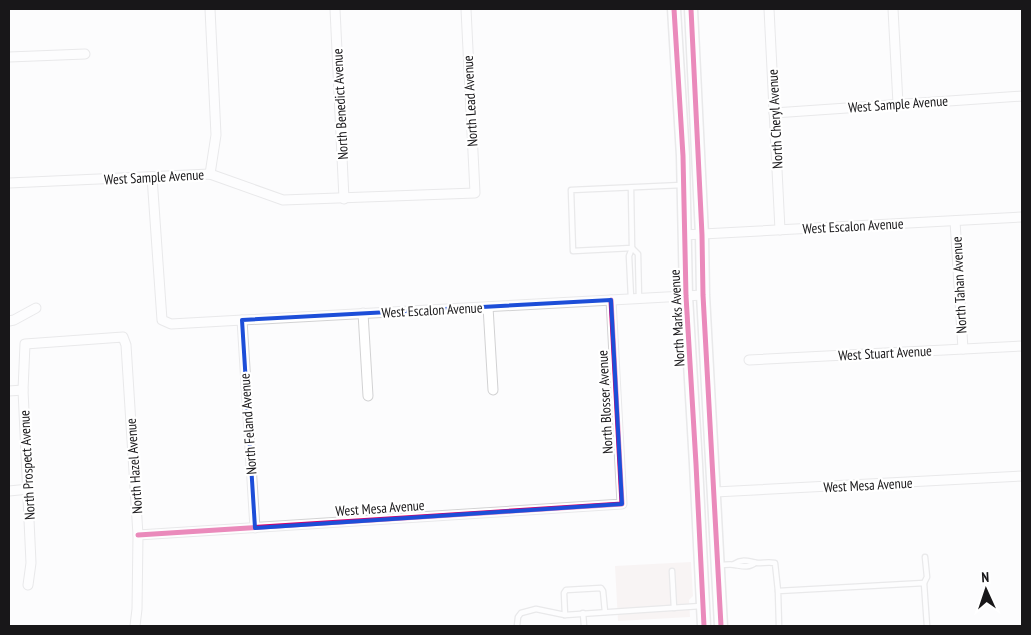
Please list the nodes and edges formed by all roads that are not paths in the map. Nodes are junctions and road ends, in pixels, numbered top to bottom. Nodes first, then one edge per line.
1 (210, 9) edge
2 (335, 9) edge
3 (466, 9) edge
4 (674, 9) edge
5 (691, 9) edge
6 (769, 9) edge
7 (893, 9) edge
8 (85, 54) dead end
9 (9, 57) edge
10 (1022, 96) edge
11 (898, 104) junction
12 (774, 113) junction
13 (210, 174) junction
14 (152, 177) junction
15 (9, 184) edge
16 (684, 185) junction
17 (631, 188) junction
18 (474, 193) joint
19 (344, 199) junction
20 (1022, 217) edge
21 (956, 221) junction
22 (780, 230) junction
23 (684, 235) junction
24 (702, 235) junction
25 (632, 248) junction
26 (703, 294) junction
27 (686, 296) junction
28 (635, 299) junction
29 (611, 300) junction
30 (488, 307) junction
31 (36, 308) dead end
32 (363, 313) junction
33 (9, 320) edge
34 (242, 320) junction
35 (25, 344) joint
36 (1022, 346) edge
37 (963, 349) junction
38 (749, 360) dead end
39 (23, 390) junction
40 (493, 390) dead end
41 (9, 391) edge
42 (368, 396) dead end
43 (693, 400) junction
44 (1022, 476) edge
45 (28, 489) junction
46 (9, 491) edge
47 (715, 492) junction
48 (622, 504) joint
49 (254, 528) junction
50 (138, 535) junction
51 (925, 557) dead end
52 (718, 566) junction
53 (672, 571) dead end
54 (924, 583) junction
55 (28, 585) dead end
56 (778, 591) junction
57 (703, 606) junction
58 (674, 608) junction
59 (604, 612) junction
60 (583, 614) junction
61 (566, 615) junction
62 (135, 626) edge
63 (517, 626) edge
64 (584, 626) edge
65 (704, 626) edge
66 (713, 626) edge
67 (721, 626) edge
68 (779, 626) edge
69 (927, 626) edge

1 - 13 street
2 - 19 street, North Benedict Avenue
3 - 18 street, North Lead Avenue
4 - 16 main road, North Marks Avenue
5 - 24 main road, North Marks Avenue
6 - 12 street, North Cheryl Avenue
7 - 11 street
8 - 9 street
10 - 11 street, West Sample Avenue
11 - 12 street, West Sample Avenue
12 - 22 street, North Cheryl Avenue
13 - 14 street, West Sample Avenue
13 - 19 street, West Sample Avenue
14 - 15 street, West Sample Avenue
14 - 34 street, West Escalon Avenue
16 - 17 lane
16 - 23 main road, North Marks Avenue
17 - 25 lane
17 - 25 lane
18 - 19 street, West Sample Avenue
20 - 21 street, West Escalon Avenue
21 - 22 street, West Escalon Avenue
21 - 37 street, North Tahan Avenue
22 - 24 street, West Escalon Avenue
23 - 24 street, West Escalon Avenue
23 - 27 main road, North Marks Avenue
24 - 26 main road, North Marks Avenue
25 - 28 lane
25 - 28 lane
26 - 27 street, West Escalon Avenue
26 - 47 main road, North Marks Avenue
27 - 28 street, West Escalon Avenue
27 - 43 main road, North Marks Avenue
28 - 29 street, West Escalon Avenue
29 - 30 street, West Escalon Avenue
29 - 48 street, North Blosser Avenue
30 - 32 street, West Escalon Avenue
30 - 40 street
31 - 33 street
32 - 34 street, West Escalon Avenue
32 - 42 street
34 - 49 street, North Feland Avenue
35 - 39 street, North Prospect Avenue
35 - 50 street, North Hazel Avenue
36 - 37 street, West Stuart Avenue
37 - 38 street, West Stuart Avenue
39 - 41 street
39 - 45 street, North Prospect Avenue
43 - 47 main road
43 - 57 main road, North Marks Avenue
44 - 47 street, West Mesa Avenue
45 - 46 street
45 - 55 street, North Prospect Avenue
47 - 52 main road, North Marks Avenue
48 - 49 street, West Mesa Avenue
49 - 50 street, West Mesa Avenue
50 - 62 street, North Hazel Avenue
51 - 54 lane
52 - 56 lane
52 - 67 main road, North Marks Avenue
53 - 58 lane
54 - 56 lane
54 - 69 lane
56 - 68 lane
57 - 58 lane
57 - 65 main road, North Marks Avenue
57 - 66 main road
58 - 59 lane
59 - 60 lane
59 - 61 lane
60 - 61 lane
60 - 64 lane
61 - 63 lane

